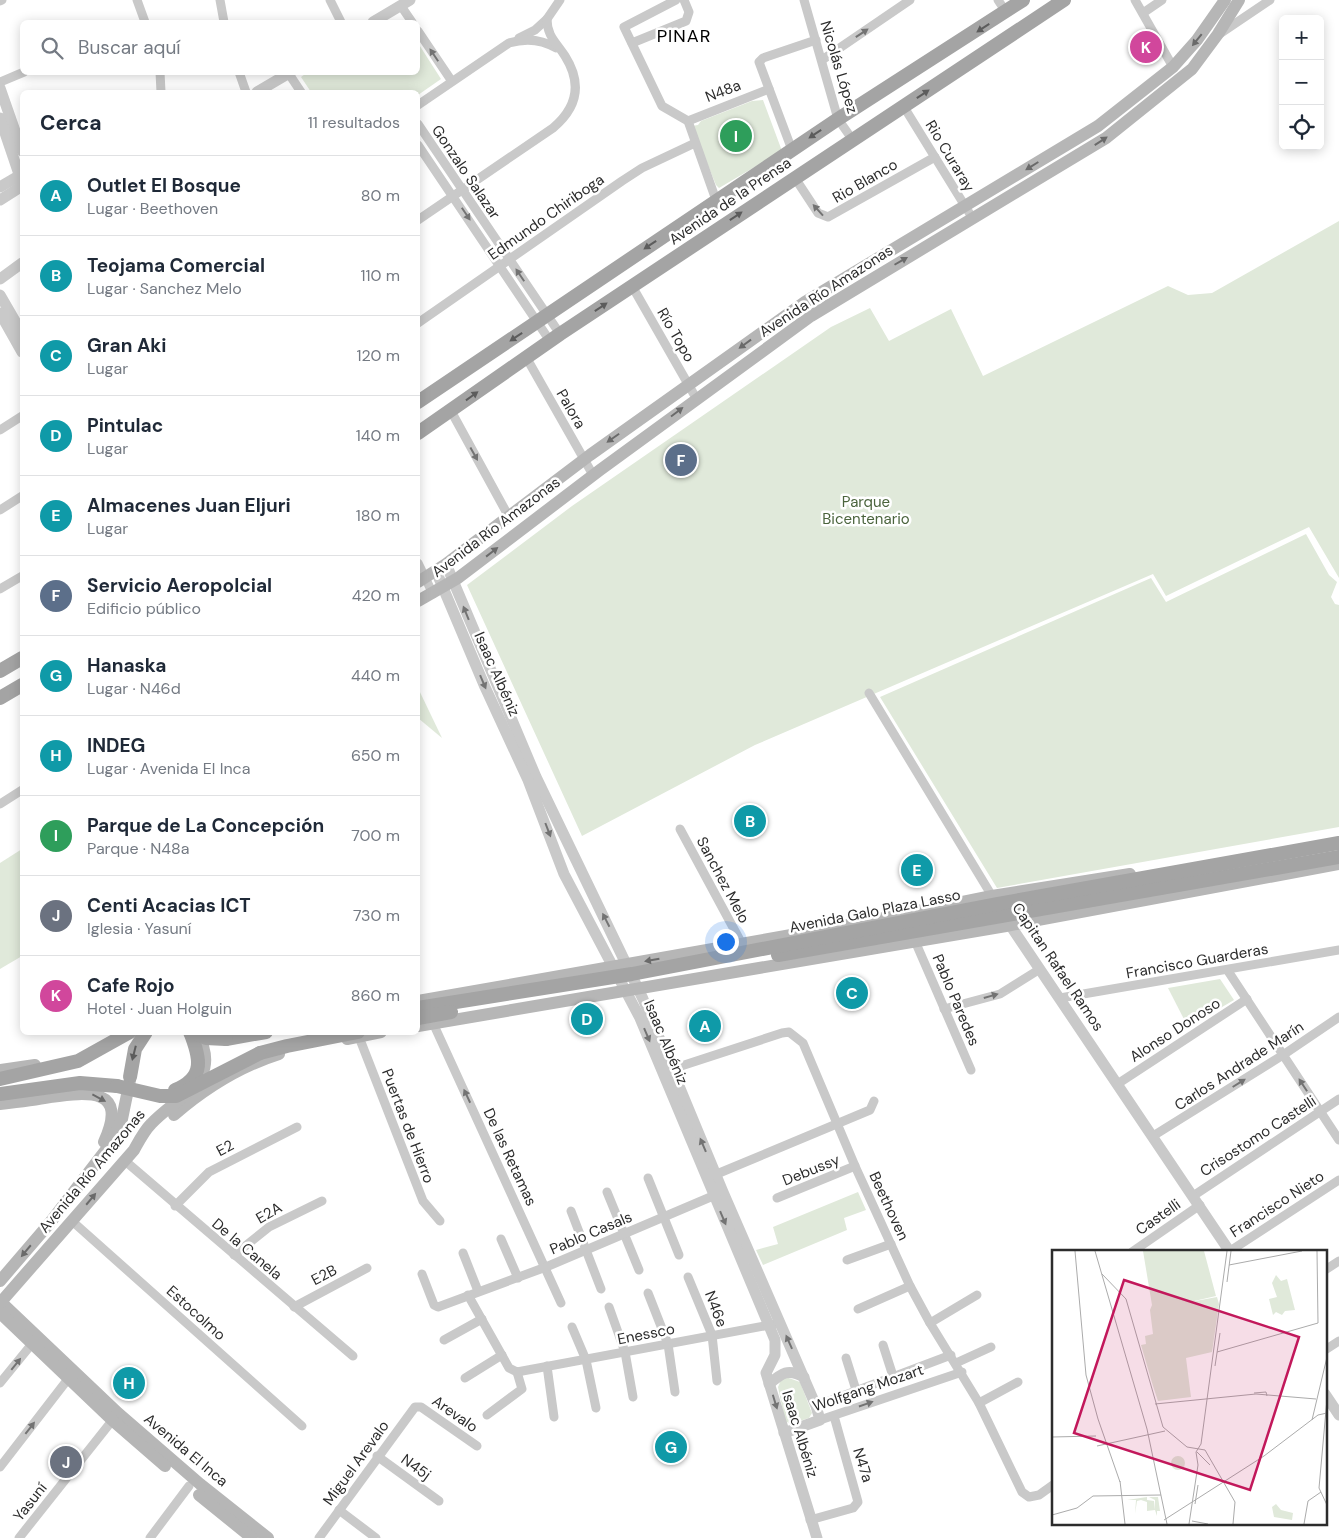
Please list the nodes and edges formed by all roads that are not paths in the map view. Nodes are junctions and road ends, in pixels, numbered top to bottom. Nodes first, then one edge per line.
1 (137, 0) edge
2 (220, 0) edge
3 (330, 0) edge
4 (560, 0) edge
5 (676, 0) edge
6 (684, 0) edge
7 (805, 0) edge
8 (910, 0) edge
9 (998, 0) edge
10 (1023, 0) edge
11 (1064, 0) edge
12 (1135, 0) edge
13 (1162, 0) edge
14 (1225, 0) edge
15 (1239, 0) edge
16 (1270, 0) edge
17 (405, 3) edge
18 (1006, 12) junction
19 (1143, 13) junction
20 (547, 19) junction
21 (144, 20) edge
22 (224, 20) edge
23 (339, 20) edge
24 (376, 20) edge
25 (411, 20) edge
26 (420, 34) edge
27 (1218, 34) junction
28 (816, 40) junction
29 (510, 42) junction
30 (632, 43) junction
31 (564, 54) junction
32 (822, 60) junction
33 (1172, 67) junction
34 (20, 74) edge
35 (160, 75) edge
36 (240, 75) edge
37 (287, 75) edge
38 (291, 75) edge
39 (451, 80) junction
40 (0, 82) edge
41 (0, 88) edge
42 (769, 89) junction
43 (161, 90) edge
44 (245, 90) edge
45 (260, 90) edge
46 (300, 90) edge
47 (420, 103) edge
48 (904, 107) junction
49 (838, 118) junction
50 (3, 119) edge
51 (688, 121) junction
52 (420, 127) edge
53 (852, 139) junction
54 (695, 143) junction
55 (20, 148) edge
56 (420, 149) edge
57 (792, 150) junction
58 (935, 157) junction
59 (20, 174) edge
60 (795, 178) junction
61 (20, 181) edge
62 (20, 182) edge
63 (0, 187) edge
64 (462, 190) junction
65 (453, 195) junction
66 (0, 200) edge
67 (716, 200) junction
68 (965, 207) junction
69 (420, 219) edge
70 (973, 219) junction
71 (510, 259) junction
72 (20, 265) edge
73 (500, 265) junction
74 (1, 280) edge
75 (855, 280) junction
76 (632, 286) junction
77 (0, 295) edge
78 (0, 313) edge
79 (543, 319) junction
80 (420, 322) edge
81 (20, 330) edge
82 (555, 337) junction
83 (20, 348) edge
84 (526, 357) junction
85 (689, 385) junction
86 (696, 398) junction
87 (420, 401) edge
88 (451, 411) junction
89 (20, 417) edge
90 (0, 430) edge
91 (420, 432) edge
92 (584, 459) junction
93 (593, 475) junction
94 (20, 497) edge
95 (0, 510) edge
96 (509, 518) junction
97 (441, 567) junction
98 (20, 577) edge
99 (421, 580) edge
100 (443, 588) junction
101 (0, 589) edge
102 (420, 600) edge
103 (20, 659) edge
104 (0, 670) edge
105 (20, 686) edge
106 (869, 693) dead end
107 (0, 698) edge
108 (532, 778) junction
109 (20, 791) edge
110 (0, 804) edge
111 (680, 829) dead end
112 (1339, 836) edge
113 (1339, 843) edge
114 (1338, 864) edge
115 (994, 900) junction
116 (1008, 921) junction
117 (915, 941) junction
118 (742, 944) junction
119 (1339, 950) edge
120 (1040, 969) junction
121 (1228, 971) junction
122 (627, 978) junction
123 (1060, 998) junction
124 (1247, 999) junction
125 (420, 1001) edge
126 (420, 1008) edge
127 (944, 1009) junction
128 (1339, 1017) edge
129 (420, 1018) edge
130 (433, 1023) junction
131 (420, 1026) edge
132 (113, 1035) edge
133 (125, 1035) edge
134 (144, 1035) edge
135 (191, 1035) edge
136 (198, 1035) edge
137 (198, 1035) edge
138 (216, 1035) edge
139 (249, 1035) edge
140 (358, 1035) edge
141 (226, 1039) junction
142 (1283, 1055) junction
143 (672, 1069) junction
144 (971, 1070) dead end
145 (3, 1075) edge
146 (130, 1078) joint
147 (1118, 1083) junction
148 (117, 1086) junction
149 (4, 1095) edge
150 (1339, 1099) edge
151 (874, 1101) dead end
152 (0, 1104) edge
153 (1320, 1111) junction
154 (837, 1123) junction
155 (297, 1127) dead end
156 (1153, 1136) junction
157 (1339, 1140) edge
158 (134, 1150) junction
159 (124, 1160) junction
160 (855, 1166) junction
161 (92, 1167) junction
162 (711, 1177) junction
163 (648, 1178) dead end
164 (1339, 1180) edge
165 (607, 1192) dead end
166 (719, 1194) junction
167 (777, 1198) dead end
168 (1196, 1200) junction
169 (322, 1202) dead end
170 (175, 1206) junction
171 (571, 1211) dead end
172 (663, 1217) junction
173 (72, 1221) junction
174 (440, 1221) dead end
175 (624, 1234) junction
176 (502, 1239) dead end
177 (891, 1244) junction
178 (586, 1250) junction
179 (1134, 1250) edge
180 (1229, 1250) edge
181 (1233, 1250) edge
182 (463, 1253) dead end
183 (234, 1255) junction
184 (679, 1255) dead end
185 (847, 1260) dead end
186 (1339, 1261) edge
187 (546, 1267) junction
188 (367, 1268) dead end
189 (1326, 1269) edge
190 (639, 1270) dead end
191 (422, 1274) dead end
192 (688, 1277) dead end
193 (518, 1278) junction
194 (0, 1281) edge
195 (910, 1286) junction
196 (601, 1289) dead end
197 (478, 1291) junction
198 (648, 1293) dead end
199 (468, 1295) junction
200 (977, 1296) dead end
201 (561, 1303) dead end
202 (0, 1304) edge
203 (294, 1307) junction
204 (609, 1308) dead end
205 (858, 1309) dead end
206 (482, 1320) junction
207 (930, 1323) junction
208 (774, 1324) junction
209 (572, 1328) dead end
210 (712, 1336) junction
211 (444, 1340) dead end
212 (1339, 1341) edge
213 (668, 1344) junction
214 (31, 1345) junction
215 (882, 1345) dead end
216 (991, 1347) dead end
217 (1326, 1349) edge
218 (625, 1352) junction
219 (502, 1355) junction
220 (951, 1355) junction
221 (353, 1356) dead end
222 (846, 1358) dead end
223 (586, 1360) junction
224 (956, 1363) junction
225 (547, 1366) junction
226 (517, 1372) junction
227 (962, 1372) junction
228 (893, 1376) junction
229 (804, 1377) junction
230 (465, 1378) dead end
231 (68, 1379) junction
232 (716, 1381) dead end
233 (1018, 1382) dead end
234 (0, 1383) edge
235 (769, 1384) junction
236 (856, 1390) junction
237 (675, 1392) dead end
238 (1326, 1396) edge
239 (633, 1397) dead end
240 (979, 1404) junction
241 (417, 1406) joint
242 (816, 1406) junction
243 (596, 1408) dead end
244 (487, 1414) dead end
245 (1339, 1415) edge
246 (834, 1416) junction
247 (115, 1417) junction
248 (554, 1417) dead end
249 (820, 1420) junction
250 (302, 1426) dead end
251 (784, 1433) junction
252 (477, 1446) dead end
253 (377, 1456) junction
254 (0, 1466) edge
255 (189, 1486) junction
256 (1052, 1486) edge
257 (439, 1500) dead end
258 (339, 1510) junction
259 (810, 1520) junction
260 (19, 1538) edge
261 (150, 1538) edge
262 (252, 1538) edge
263 (268, 1538) edge
264 (319, 1538) edge
265 (376, 1538) edge
266 (817, 1538) edge

1 - 21 street
2 - 22 street
3 - 23 street
4 - 20 street
5 - 30 street
6 - 30 street
7 - 28 street, Nicolás López
32 -> 8 street
9 - 18 street
10 - 18 main road, Avenida de la Prensa
48 -> 11 main road, Avenida de la Prensa
12 - 19 street
13 - 19 street
14 -> 33 main road, Avenida Río Amazonas
15 - 27 main road, Avenida Río Amazonas
16 - 27 street
17 - 24 street
17 - 25 street
18 -> 49 main road, Avenida de la Prensa
19 - 33 street
20 - 29 street
20 - 31 street
39 -> 26 street
70 -> 27 main road, Avenida Río Amazonas
28 - 32 street, Nicolás López
28 - 42 street
29 - 31 street
29 - 39 street
30 - 51 street
31 - 64 street
32 - 49 street, Nicolás López
33 -> 68 main road, Avenida Río Amazonas
34 - 40 street
35 - 43 street
36 - 44 street
37 - 45 street
38 - 46 street
39 - 47 street
41 - 50 street
42 - 51 street, N48a
42 - 57 street
48 - 53 main road, Avenida de la Prensa
48 - 58 street, Rio Curaray
49 - 53 street, Nicolás López
49 -> 57 main road, Avenida de la Prensa
50 - 55 street
50 - 59 street
51 - 54 street
52 - 64 street, Gonzalo Salazar
53 - 60 main road, Avenida de la Prensa
54 - 67 street
54 - 71 street, Edmundo Chiriboga
56 - 65 street, Gonzalo Salazar
57 - 67 main road, Avenida de la Prensa
58 -> 60 street, Rio Blanco
58 - 68 street, Rio Curaray
76 -> 60 main road, Avenida de la Prensa
61 - 63 street
62 - 66 street
64 - 65 street
64 - 71 street, Gonzalo Salazar
65 - 69 street
65 -> 73 street, Gonzalo Salazar
67 -> 79 main road, Avenida de la Prensa
68 - 70 street, Rio Curaray
68 - 75 main road, Avenida Río Amazonas
75 -> 70 main road, Avenida Río Amazonas
71 - 73 street, Edmundo Chiriboga
79 -> 71 street, Gonzalo Salazar
72 - 74 street
73 - 79 street, Gonzalo Salazar
73 - 80 street, Edmundo Chiriboga
75 -> 85 main road, Avenida Río Amazonas
75 - 86 main road, Avenida Río Amazonas
82 -> 76 main road, Avenida de la Prensa
76 - 85 street, Río Topo
77 - 81 street
78 - 83 street
79 - 82 street, Gonzalo Salazar
79 -> 87 main road, Avenida de la Prensa
82 - 84 main road, Avenida de la Prensa
88 -> 84 main road, Avenida de la Prensa
84 - 92 street, Palora
85 - 86 street, Río Topo
85 -> 92 main road, Avenida Río Amazonas
93 -> 86 main road, Avenida Río Amazonas
88 - 91 main road, Avenida de la Prensa
88 -> 96 street
89 - 90 street
92 - 93 street, Palora
92 - 96 main road, Avenida Río Amazonas
100 -> 93 main road, Avenida Río Amazonas
94 - 95 street
96 - 97 main road, Avenida Río Amazonas
97 - 99 main road, Avenida Río Amazonas
97 - 100 street, Isaac Albéniz
98 - 101 street
99 - 100 street
100 - 102 main road, Avenida Río Amazonas
100 - 108 street, Isaac Albéniz
103 - 104 main road
105 - 107 main road
106 - 115 street, Capitan Rafael Ramos
122 -> 108 street, Isaac Albéniz
108 -> 122 street, Isaac Albéniz
109 - 110 street
111 - 118 street, Sanchez Melo
112 - 115 main road, Avenida Galo Plaza Lasso
113 - 115 main road, Avenida Galo Plaza Lasso
114 - 116 main road, Avenida Galo Plaza Lasso
115 - 116 street, Capitan Rafael Ramos
115 - 118 main road, Avenida Galo Plaza Lasso
115 - 122 main road, Avenida Galo Plaza Lasso
116 - 117 main road, Avenida Galo Plaza Lasso
116 - 120 street, Capitan Rafael Ramos
116 - 122 main road, Avenida Galo Plaza Lasso
117 - 122 main road, Avenida Galo Plaza Lasso
117 - 127 street, Pablo Paredes
118 -> 122 main road, Avenida Galo Plaza Lasso
119 - 121 street, Francisco Guarderas
120 - 123 street, Capitan Rafael Ramos
127 -> 120 street
121 - 123 street, Francisco Guarderas
121 - 124 street
122 - 125 main road, Avenida Galo Plaza Lasso
122 - 126 main road, Avenida Galo Plaza Lasso
122 - 129 main road, Avenida Galo Plaza Lasso
122 - 130 main road, Avenida Galo Plaza Lasso
122 - 143 street, Isaac Albéniz
122 -> 162 street, Isaac Albéniz
123 - 147 street, Capitan Rafael Ramos
124 - 142 street
124 - 147 street, Alonso Donoso
127 - 144 street, Pablo Paredes
128 - 142 street, Carlos Andrade Marín
130 - 131 main road, Avenida Galo Plaza Lasso
187 -> 130 street, De las Retamas
132 - 145 main road
133 - 145 main road
134 -> 146 main road
135 - 148 main road, bridge
136 - 141 main road, bridge
137 - 158 main road, Avenida Río Amazonas
138 - 141 main road, bridge
139 - 141 main road
140 - 148 main road, bridge
140 - 158 main road
140 - 174 street, Puertas de Hierro
153 -> 142 street
156 -> 142 street, Carlos Andrade Marín
143 - 154 street, Beethoven
162 -> 143 street, Isaac Albéniz
146 - 161 main road, Avenida Río Amazonas
147 - 156 street, Capitan Rafael Ramos
148 - 149 main road
150 - 153 street, Crisostomo Castelli
151 - 154 street
152 -> 161 main road
153 - 157 street
153 - 168 street, Crisostomo Castelli
154 - 160 street, Beethoven
154 - 162 street
155 - 170 street, E2
156 - 168 street, Capitan Rafael Ramos
158 - 159 main road, Avenida Río Amazonas
159 - 170 street, De la Canela
173 -> 159 main road, Avenida Río Amazonas
160 - 167 street, Debussy
160 - 177 street, Beethoven
161 -> 194 main road, Avenida Río Amazonas
162 - 166 street, Isaac Albéniz
163 - 172 street
164 - 181 street, Francisco Nieto
165 - 175 street
166 - 172 street, Pablo Casals
166 - 208 street, Isaac Albéniz
168 - 179 street, Castelli
168 - 180 street, Capitan Rafael Ramos
169 - 183 street, E2A
170 - 183 street, De la Canela
171 - 178 street
172 - 175 street, Pablo Casals
172 - 184 street
173 - 202 main road, Avenida Río Amazonas
173 - 250 street, Estocolmo
175 - 178 street, Pablo Casals
175 - 190 street
176 - 193 street
177 - 185 street
177 - 195 street, Beethoven
178 - 187 street, Pablo Casals
178 - 196 street
182 - 197 street
183 - 203 street, De la Canela
186 - 189 street
187 - 193 street, Pablo Casals
187 - 201 street, De las Retamas
188 - 203 street, E2B
191 - 199 street, Pablo Casals
192 - 210 street, N46e
193 - 197 street, Pablo Casals
195 - 205 street
195 - 207 street, Beethoven
197 - 199 street, Pablo Casals
198 - 213 street
199 - 206 street
200 - 207 street
202 - 214 main road, Avenida El Inca
202 - 247 main road, Avenida El Inca
203 - 221 street, De la Canela
204 - 218 street
206 - 211 street
206 - 219 street
207 - 220 street, Beethoven
208 - 210 street, Enessco
229 -> 208 street, Isaac Albéniz
208 - 235 street, Isaac Albéniz
209 - 223 street
210 - 213 street, Enessco
210 - 232 street, N46e
212 - 217 street
213 - 218 street, Enessco
213 - 237 street
214 - 231 main road, Avenida El Inca
234 -> 214 street
215 - 228 street
216 - 224 street
218 - 223 street, Enessco
218 - 239 street
219 - 226 street
219 - 230 street
220 - 224 street, Beethoven
220 - 228 street, Wolfgang Mozart
222 - 236 street
223 - 225 street, Enessco
223 - 243 street
224 - 227 street, Beethoven
225 - 226 street, Enessco
225 - 248 street
226 - 244 street
227 - 240 street, Beethoven
246 -> 227 street, Wolfgang Mozart
228 - 236 street, Wolfgang Mozart
229 - 235 street
229 - 242 street, Isaac Albéniz
231 - 247 main road, Avenida El Inca
254 -> 231 street
233 - 240 street
235 -> 251 street, Isaac Albéniz
236 - 242 street, Wolfgang Mozart
238 - 245 street
240 - 256 street, Beethoven
241 - 252 street, Arevalo
241 - 253 street, Miguel Arevalo
242 - 249 street, Isaac Albéniz
246 - 249 street, Wolfgang Mozart
246 - 259 street, N47a
247 - 255 main road, Avenida El Inca
247 - 260 street, Yasuní
247 - 263 main road, Avenida El Inca
249 - 251 street, Wolfgang Mozart
251 - 259 street, Isaac Albéniz
253 - 257 street, N45j
253 - 258 street, Miguel Arevalo
255 - 261 street
255 - 262 main road, Avenida El Inca
258 - 264 street, Miguel Arevalo
258 - 265 street
259 - 266 street, Isaac Albéniz

